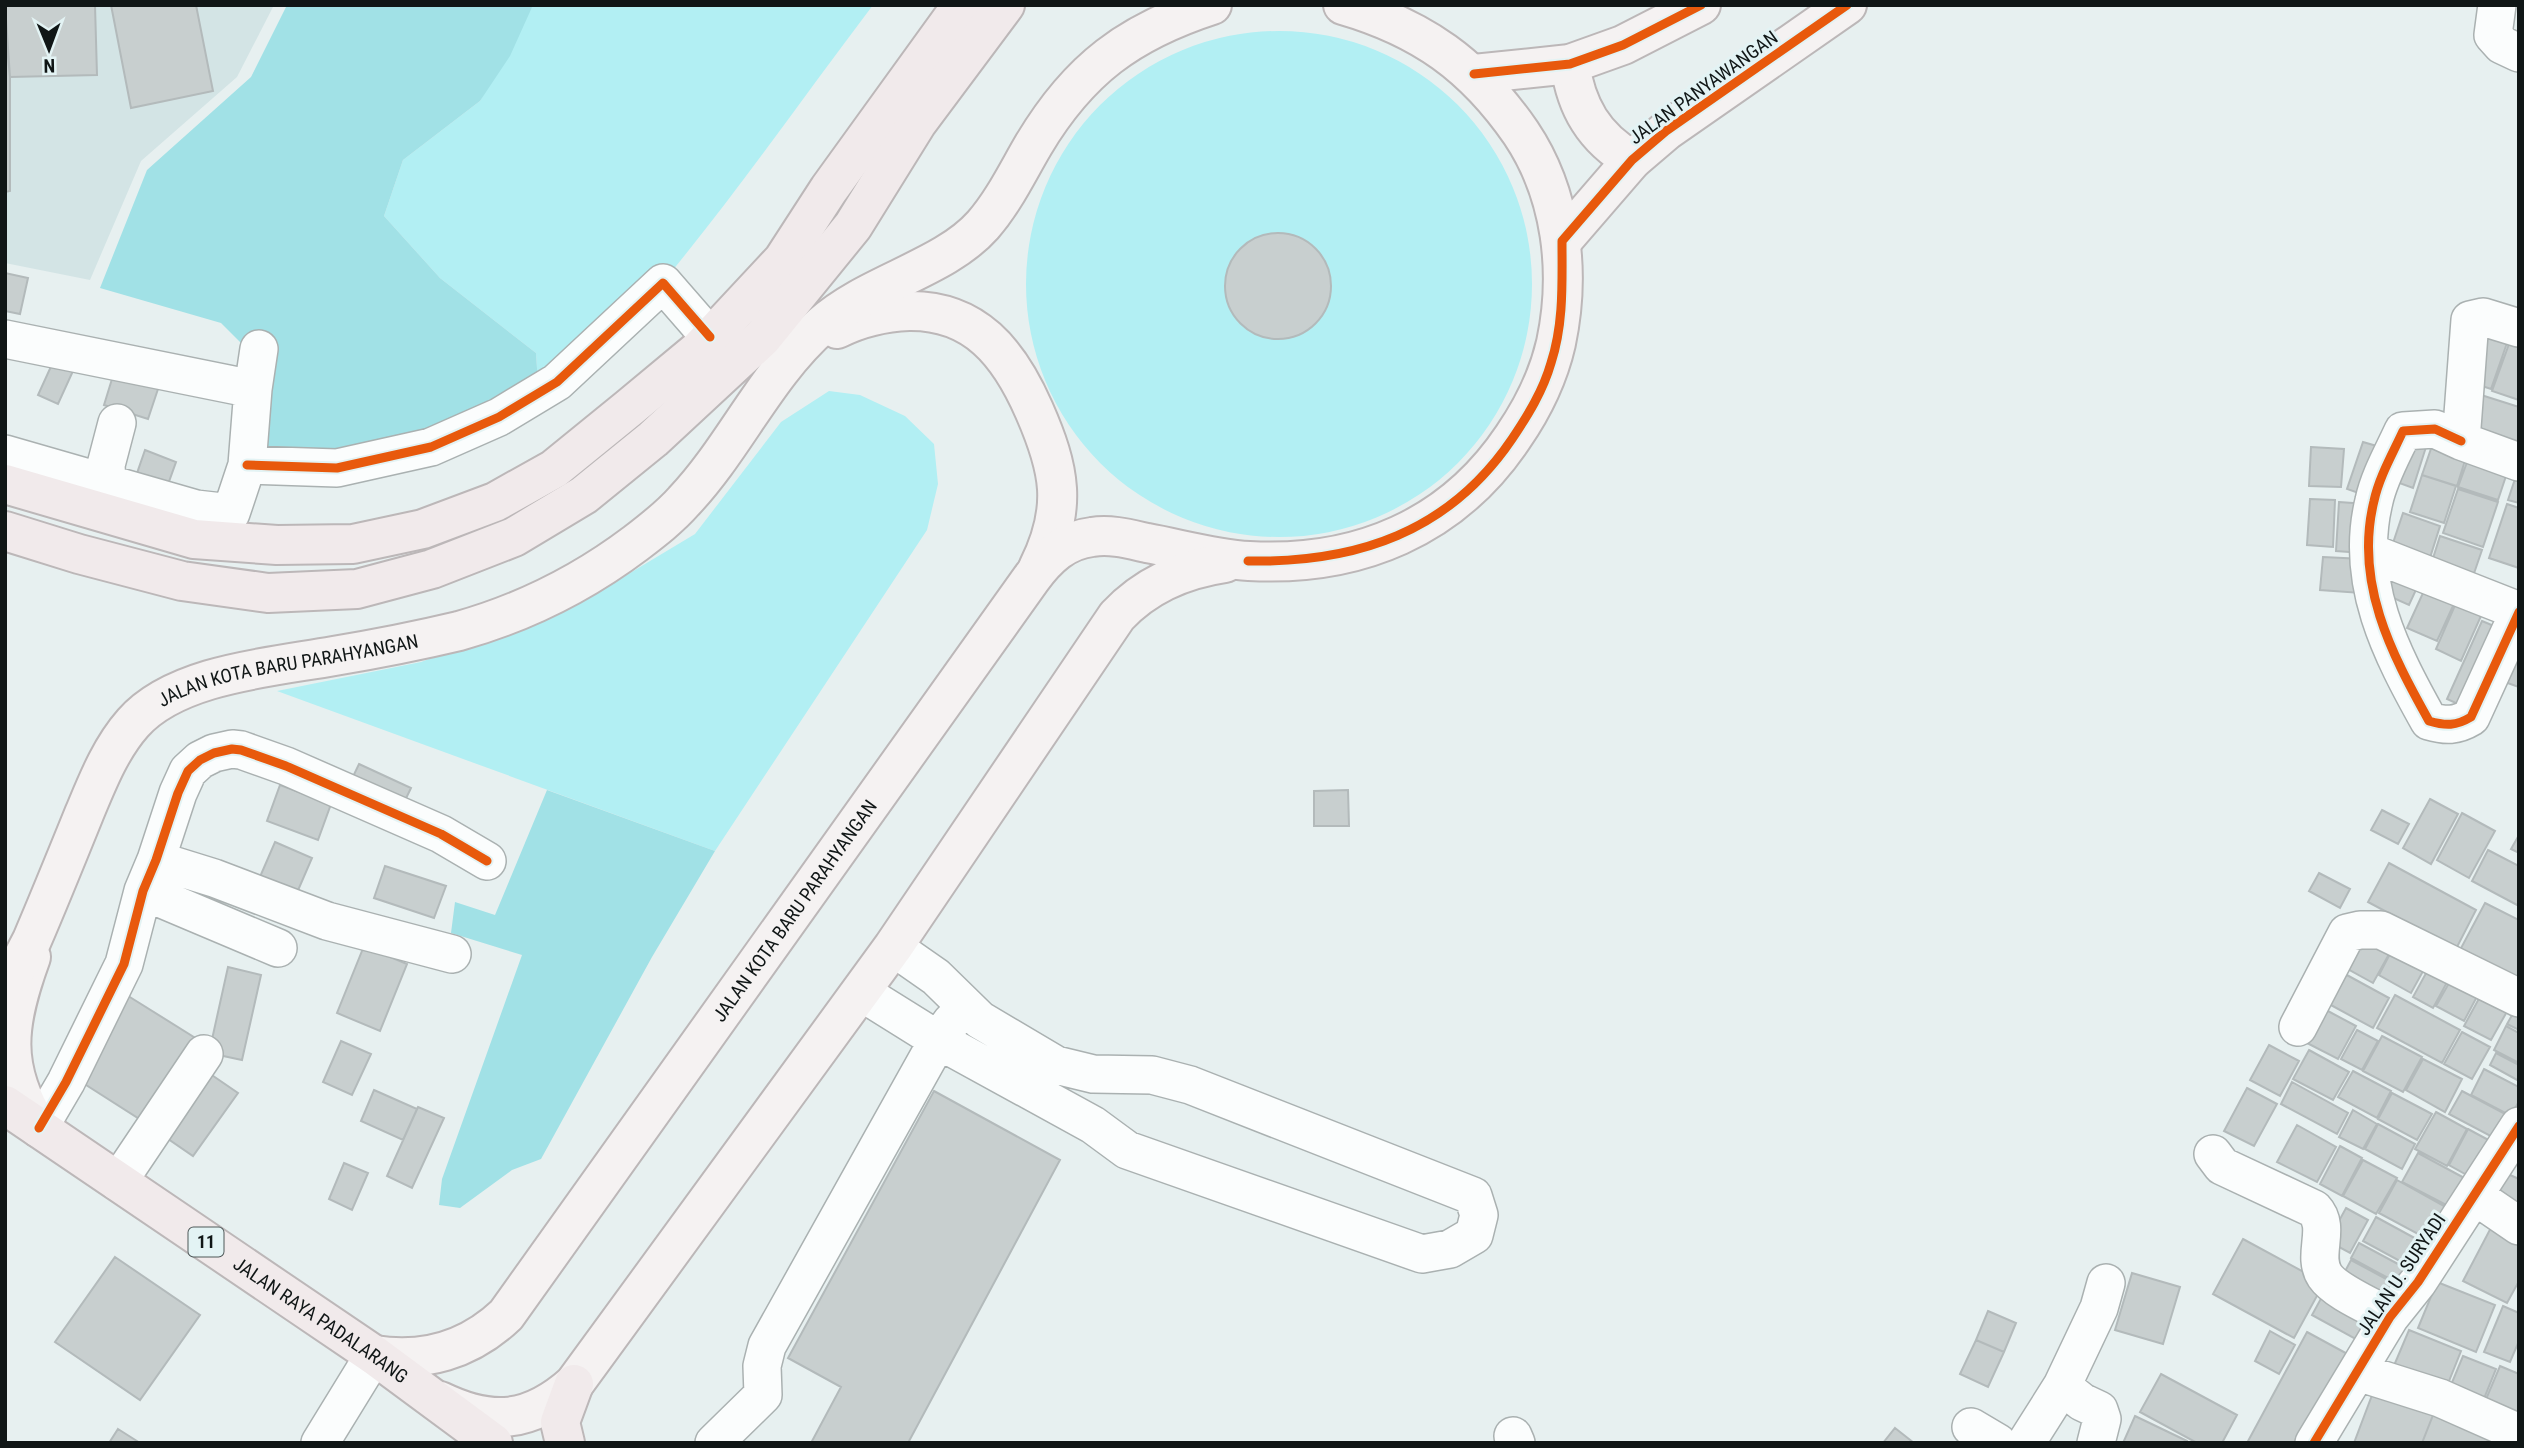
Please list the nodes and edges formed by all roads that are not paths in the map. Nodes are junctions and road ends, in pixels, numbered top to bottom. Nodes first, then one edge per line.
1 (962, 5) edge
2 (1005, 5) edge
3 (1212, 5) edge
4 (1343, 5) edge
5 (1701, 5) edge
6 (1847, 5) edge
7 (2497, 5) edge
8 (2519, 53) edge
9 (1570, 64) junction
10 (1474, 75) junction
11 (1632, 160) junction
12 (1562, 241) junction
13 (2519, 328) edge
14 (710, 337) junction
15 (5, 339) edge
16 (259, 349) dead end
17 (253, 389) junction
18 (761, 397) junction
19 (117, 423) dead end
20 (2461, 441) junction
21 (5, 454) edge
22 (2519, 462) edge
23 (247, 465) junction
24 (107, 483) junction
25 (5, 484) edge
26 (5, 531) edge
27 (2369, 552) junction
28 (1248, 561) junction
29 (1031, 579) junction
30 (2519, 611) edge
31 (68, 853) junction
32 (487, 861) dead end
33 (150, 875) junction
34 (893, 947) junction
35 (278, 948) dead end
36 (452, 954) dead end
37 (5, 982) edge
38 (860, 992) junction
39 (2519, 998) edge
40 (963, 1004) junction
41 (2298, 1027) dead end
42 (938, 1040) junction
43 (204, 1054) dead end
44 (5, 1105) edge
45 (2519, 1126) edge
46 (39, 1128) junction
47 (2213, 1154) dead end
48 (118, 1182) junction
49 (2475, 1196) junction
50 (2519, 1226) edge
51 (2106, 1283) dead end
52 (2390, 1317) junction
53 (374, 1355) junction
54 (2358, 1372) junction
55 (573, 1384) junction
56 (2062, 1386) junction
57 (427, 1394) junction
58 (2519, 1433) edge
59 (320, 1443) edge
60 (493, 1443) edge
61 (565, 1443) edge
62 (714, 1443) edge
63 (2026, 1443) edge
64 (2096, 1443) edge
65 (2314, 1443) edge

1 - 14 highway
2 - 26 highway
3 - 18 main road
4 - 10 main road, JALAN KOTA BARU PARAHYANGAN
5 - 9 main road
6 - 11 main road, JALAN PANYAWANGAN
7 - 8 street
9 - 10 main road
9 - 11 main road
10 - 12 main road, JALAN KOTA BARU PARAHYANGAN
11 - 12 main road, JALAN PANYAWANGAN
12 - 28 main road, JALAN KOTA BARU PARAHYANGAN
13 - 20 street
14 - 23 street
14 - 25 highway
15 - 17 street
16 - 17 street
17 - 23 street
18 - 29 main road
18 - 31 main road, JALAN KOTA BARU PARAHYANGAN
19 - 24 street
20 - 22 street
20 - 27 street
21 - 24 street
23 - 24 street
27 - 30 street
27 - 30 street
28 - 29 main road, JALAN KOTA BARU PARAHYANGAN
28 - 34 main road, JALAN KOTA BARU PARAHYANGAN
29 - 53 main road, JALAN KOTA BARU PARAHYANGAN
31 - 37 main road, JALAN KOTA BARU PARAHYANGAN
31 - 46 main road, JALAN KOTA BARU PARAHYANGAN
32 - 33 street
33 - 35 street
33 - 36 street
33 - 46 street
34 - 38 main road, JALAN KOTA BARU PARAHYANGAN
34 - 40 street
38 - 42 street
38 - 55 main road, JALAN KOTA BARU PARAHYANGAN
39 - 41 street
40 - 42 street
40 - 42 street
42 - 62 street
43 - 48 street
44 - 46 highway, JALAN RAYA PADALARANG / 11
45 - 49 street, JALAN U. SURYADI
46 - 48 highway, JALAN RAYA PADALARANG / 11
47 - 52 street
48 - 53 highway, JALAN RAYA PADALARANG / 11
49 - 50 street
49 - 52 street, JALAN U. SURYADI
51 - 56 street
52 - 54 street, JALAN U. SURYADI
53 - 57 highway, JALAN RAYA PADALARANG / 11
53 - 59 street
54 - 58 street
54 - 65 street, JALAN U. SURYADI
55 - 57 main road, JALAN RAYA PADALARANG
55 - 61 highway
56 - 63 street
56 - 64 street
57 - 60 highway, JALAN RAYA PADALARANG

